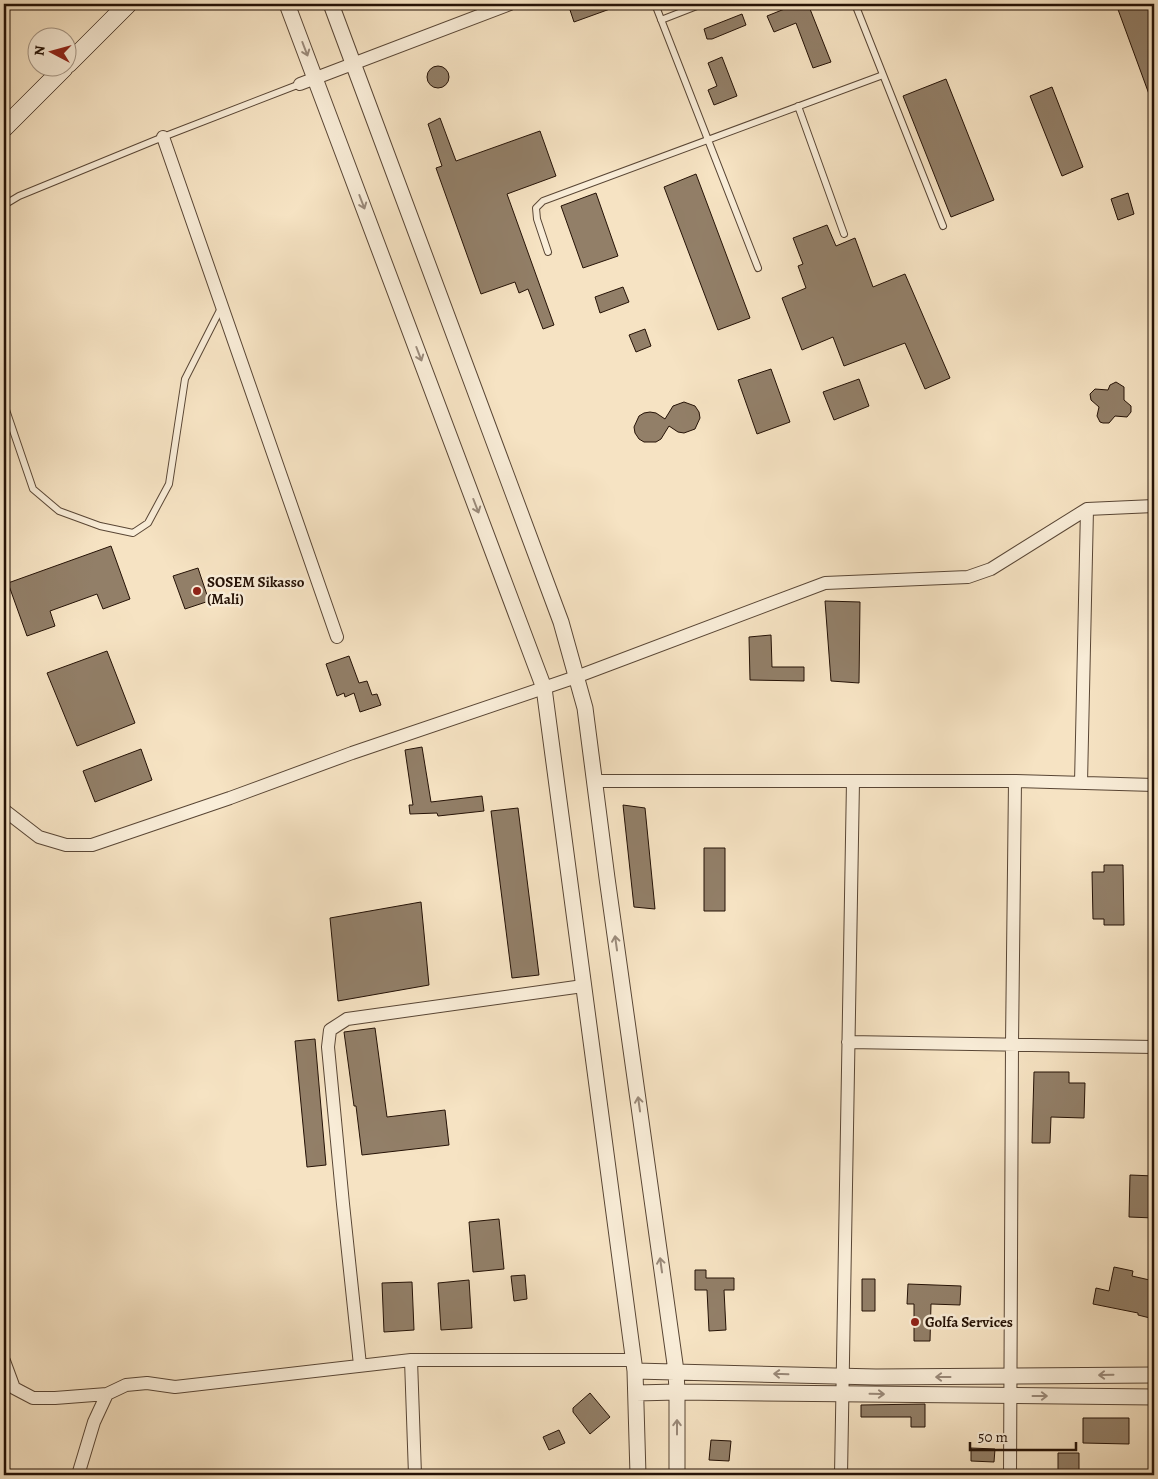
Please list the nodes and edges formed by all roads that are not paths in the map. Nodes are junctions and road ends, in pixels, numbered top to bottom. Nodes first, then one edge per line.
1 (128, 4) edge
2 (288, 4) edge
3 (331, 4) edge
4 (510, 4) edge
5 (655, 4) edge
6 (702, 4) edge
7 (855, 4) edge
8 (661, 20) junction
9 (78, 54) edge
10 (354, 64) junction
11 (883, 75) junction
12 (54, 78) edge
13 (316, 78) junction
14 (300, 84) joint
15 (798, 106) junction
16 (4, 128) edge
17 (163, 137) junction
18 (708, 140) junction
19 (4, 206) edge
20 (943, 226) dead end
21 (844, 234) dead end
22 (548, 252) dead end
23 (758, 268) dead end
24 (222, 306) junction
25 (4, 404) edge
26 (1154, 506) edge
27 (1087, 509) junction
28 (337, 637) dead end
29 (576, 677) junction
30 (544, 688) junction
31 (596, 781) junction
32 (852, 781) junction
33 (1015, 782) junction
34 (1081, 783) junction
35 (1154, 785) edge
36 (4, 810) edge
37 (583, 986) junction
38 (848, 1042) junction
39 (1012, 1044) junction
40 (1154, 1047) edge
41 (412, 1360) junction
42 (4, 1361) edge
43 (360, 1365) junction
44 (634, 1366) junction
45 (676, 1371) junction
46 (1154, 1375) edge
47 (842, 1376) junction
48 (1010, 1376) junction
49 (677, 1392) junction
50 (636, 1393) junction
51 (841, 1393) junction
52 (107, 1394) junction
53 (1010, 1396) junction
54 (1154, 1396) edge
55 (78, 1475) edge
56 (415, 1475) edge
57 (638, 1475) edge
58 (677, 1475) edge
59 (841, 1475) edge
60 (1010, 1475) edge

1 - 9 main road
2 -> 13 street
3 - 10 street
4 - 10 street
5 - 8 lane
6 - 8 lane
7 - 11 lane
8 - 18 lane
10 - 13 street
10 - 29 street
11 - 15 lane
11 - 20 lane
12 - 16 main road
13 - 14 street
13 -> 30 street
14 - 17 lane
15 - 18 lane
15 - 21 lane
17 - 19 lane
17 - 24 street
18 - 22 lane
18 - 23 lane
24 - 25 lane
24 - 28 street
26 - 27 street
27 - 29 street
27 - 34 street
29 - 30 street
29 - 31 street
30 - 36 street
30 - 37 street
31 - 32 street
45 -> 31 street
32 - 33 street
32 - 38 street
33 - 34 street
33 - 39 street
34 - 35 street
37 - 43 street
37 - 44 street
38 - 39 street
38 - 47 street
39 - 40 street
39 - 48 street
41 - 43 street
41 - 44 street
41 - 56 street
42 - 52 street
43 - 52 street
44 - 45 street
44 - 50 street
47 -> 45 street
45 - 49 street
46 -> 48 street
48 -> 47 street
47 - 51 street
48 - 53 street
49 - 50 street
49 - 51 street
58 -> 49 street
50 - 57 street
51 -> 53 street
51 - 59 street
52 - 55 street
53 -> 54 street
53 - 60 street

